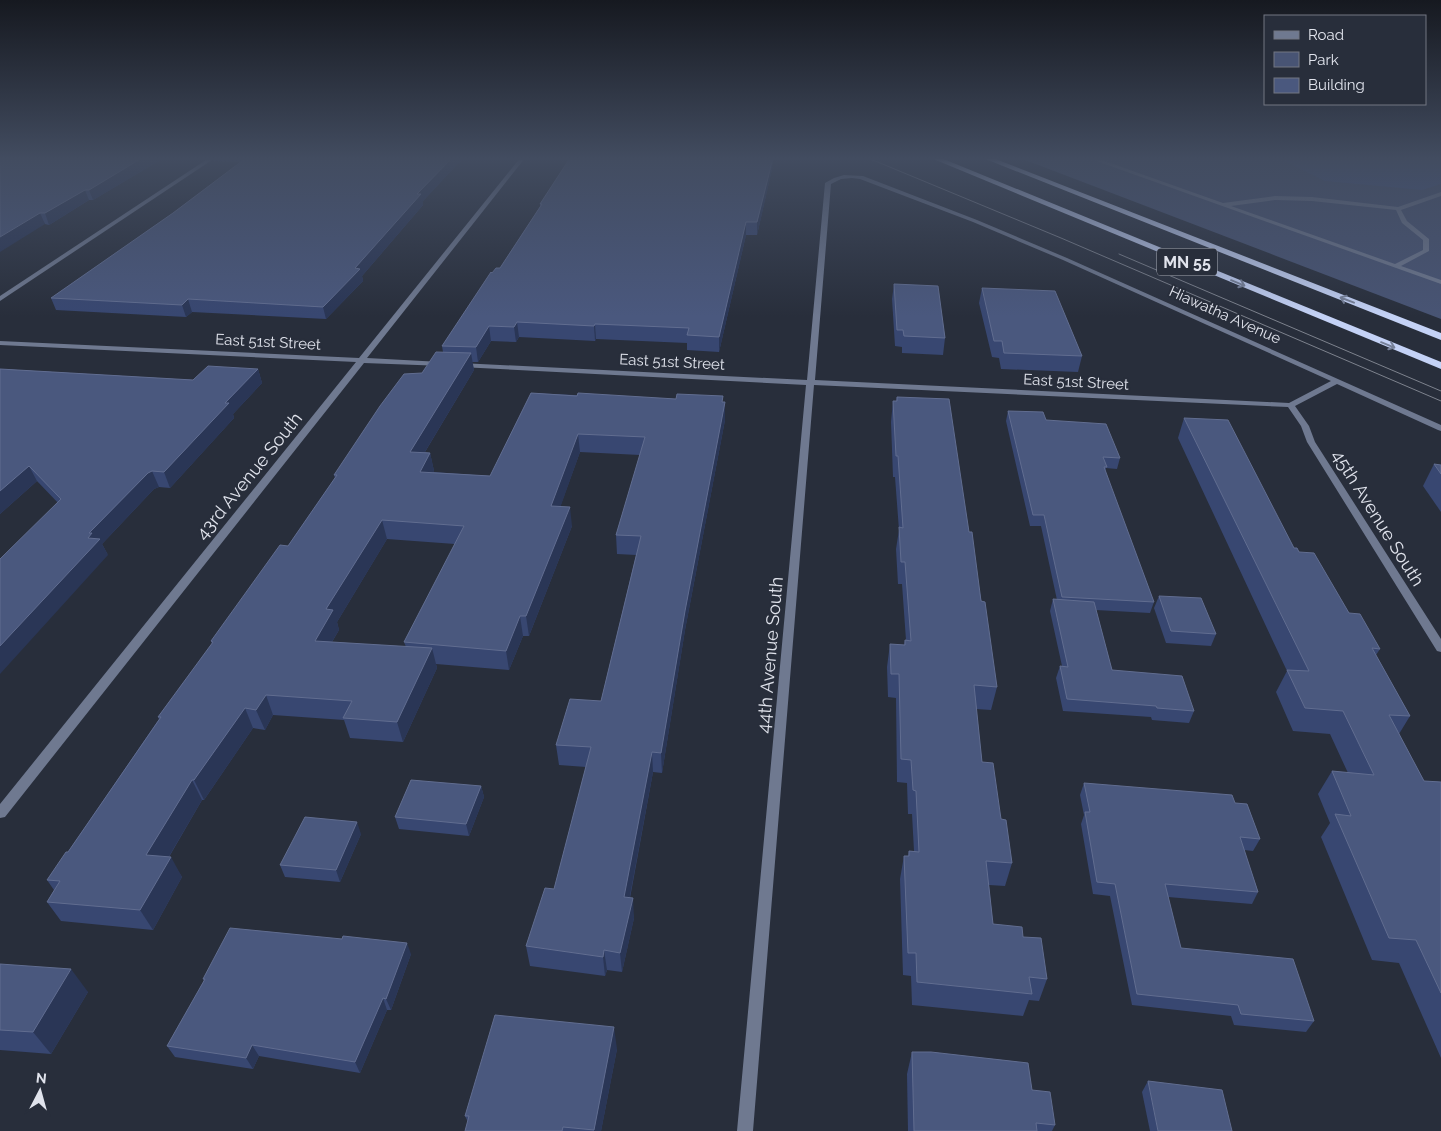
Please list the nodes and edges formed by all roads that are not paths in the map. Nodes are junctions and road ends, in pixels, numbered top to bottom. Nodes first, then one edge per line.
1 (133, 211) edge
2 (481, 211) edge
3 (826, 211) edge
4 (947, 211) edge
5 (1063, 211) edge
6 (1120, 211) edge
7 (1238, 211) edge
8 (1399, 211) edge
9 (1396, 266) junction
10 (1441, 282) edge
11 (0, 299) edge
12 (1441, 337) edge
13 (0, 342) edge
14 (361, 360) junction
15 (1441, 366) edge
16 (1337, 381) junction
17 (812, 383) junction
18 (1290, 405) junction
19 (1441, 428) edge
20 (1441, 648) edge
21 (0, 813) edge
22 (745, 1131) edge

1 - 11 street
2 - 14 street, 43rd Avenue South
3 - 17 street, 44th Avenue South
4 - 16 street, Hiawatha Avenue
5 -> 15 highway, Hiawatha Avenue / MN 55
12 -> 6 highway, MN 55
7 - 9 street
8 - 9 street
9 - 10 street
13 - 14 street, East 51st Street
14 - 17 street, East 51st Street
14 - 21 street, 43rd Avenue South
16 - 18 street, East 51st Street
16 - 19 street, Hiawatha Avenue
17 - 18 street, East 51st Street
17 - 22 street, 44th Avenue South
18 - 20 street, 45th Avenue South

